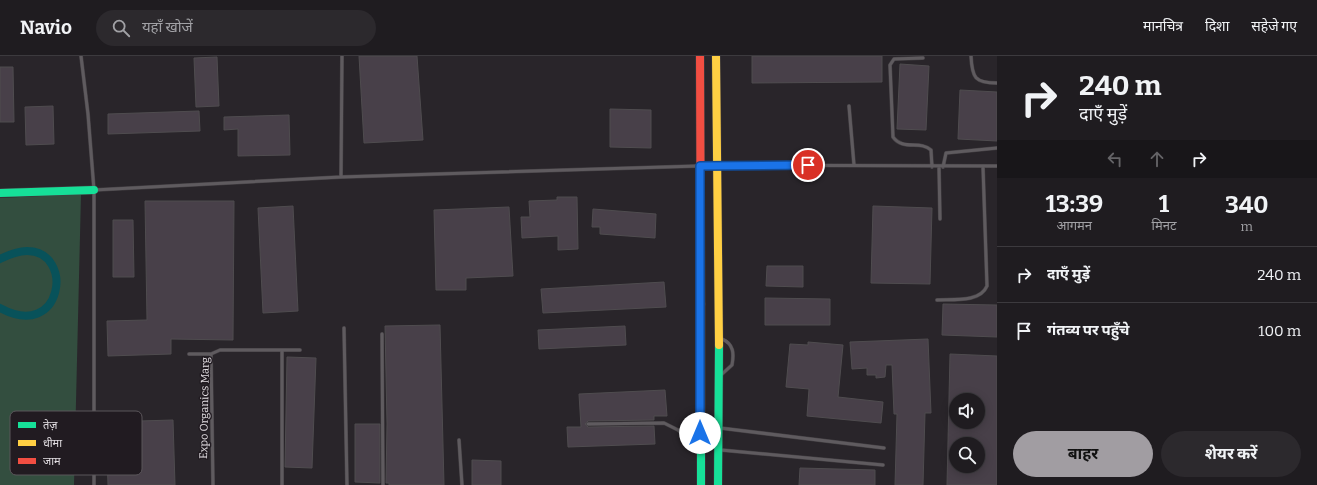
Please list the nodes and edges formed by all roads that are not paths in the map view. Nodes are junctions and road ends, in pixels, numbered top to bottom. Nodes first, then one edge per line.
1 (81, 56) edge
2 (342, 56) edge
3 (700, 56) edge
4 (716, 56) edge
5 (971, 56) edge
6 (923, 58) dead end
7 (997, 83) edge
8 (849, 106) dead end
9 (997, 148) edge
10 (717, 165) junction
11 (854, 165) junction
12 (700, 166) junction
13 (983, 166) junction
14 (997, 166) edge
15 (932, 167) junction
16 (939, 167) junction
17 (943, 167) junction
18 (341, 177) junction
19 (94, 190) junction
20 (0, 193) edge
21 (940, 220) dead end
22 (937, 300) dead end
23 (718, 306) junction
24 (700, 307) junction
25 (344, 328) dead end
26 (382, 334) dead end
27 (718, 338) junction
28 (282, 350) junction
29 (300, 350) dead end
30 (189, 354) dead end
31 (211, 354) junction
32 (718, 379) junction
33 (700, 382) junction
34 (94, 411) edge
35 (588, 424) dead end
36 (718, 428) junction
37 (459, 440) dead end
38 (700, 448) junction
39 (884, 448) dead end
40 (717, 449) junction
41 (883, 465) dead end
42 (213, 485) edge
43 (282, 485) edge
44 (347, 485) edge
45 (383, 485) edge
46 (462, 485) edge
47 (701, 485) edge
48 (718, 485) edge

1 - 19 lane
2 - 18 lane
3 - 12 main road
4 - 10 main road
5 - 7 lane
6 - 15 lane
8 - 11 lane
9 - 17 lane
10 - 11 lane
10 - 12 lane
10 - 23 main road
11 - 15 lane
12 - 18 lane
12 - 24 main road
13 - 14 lane
13 - 17 lane
13 - 22 lane
15 - 16 lane
16 - 17 lane
16 - 21 lane
18 - 19 lane
19 - 20 main road
19 - 34 lane
23 - 24 main road
23 - 27 main road
24 - 33 main road
25 - 44 lane
26 - 45 lane
27 - 32 main road
27 - 32 lane
28 - 29 lane, Expo Organics Marg
28 - 31 lane, Expo Organics Marg
28 - 43 lane
30 - 31 lane
31 - 42 lane, Expo Organics Marg
32 - 33 main road
32 - 36 main road
33 - 38 main road
35 - 38 lane
36 - 39 lane
36 - 40 main road
37 - 46 lane
38 - 47 main road
40 - 41 lane
40 - 48 main road

